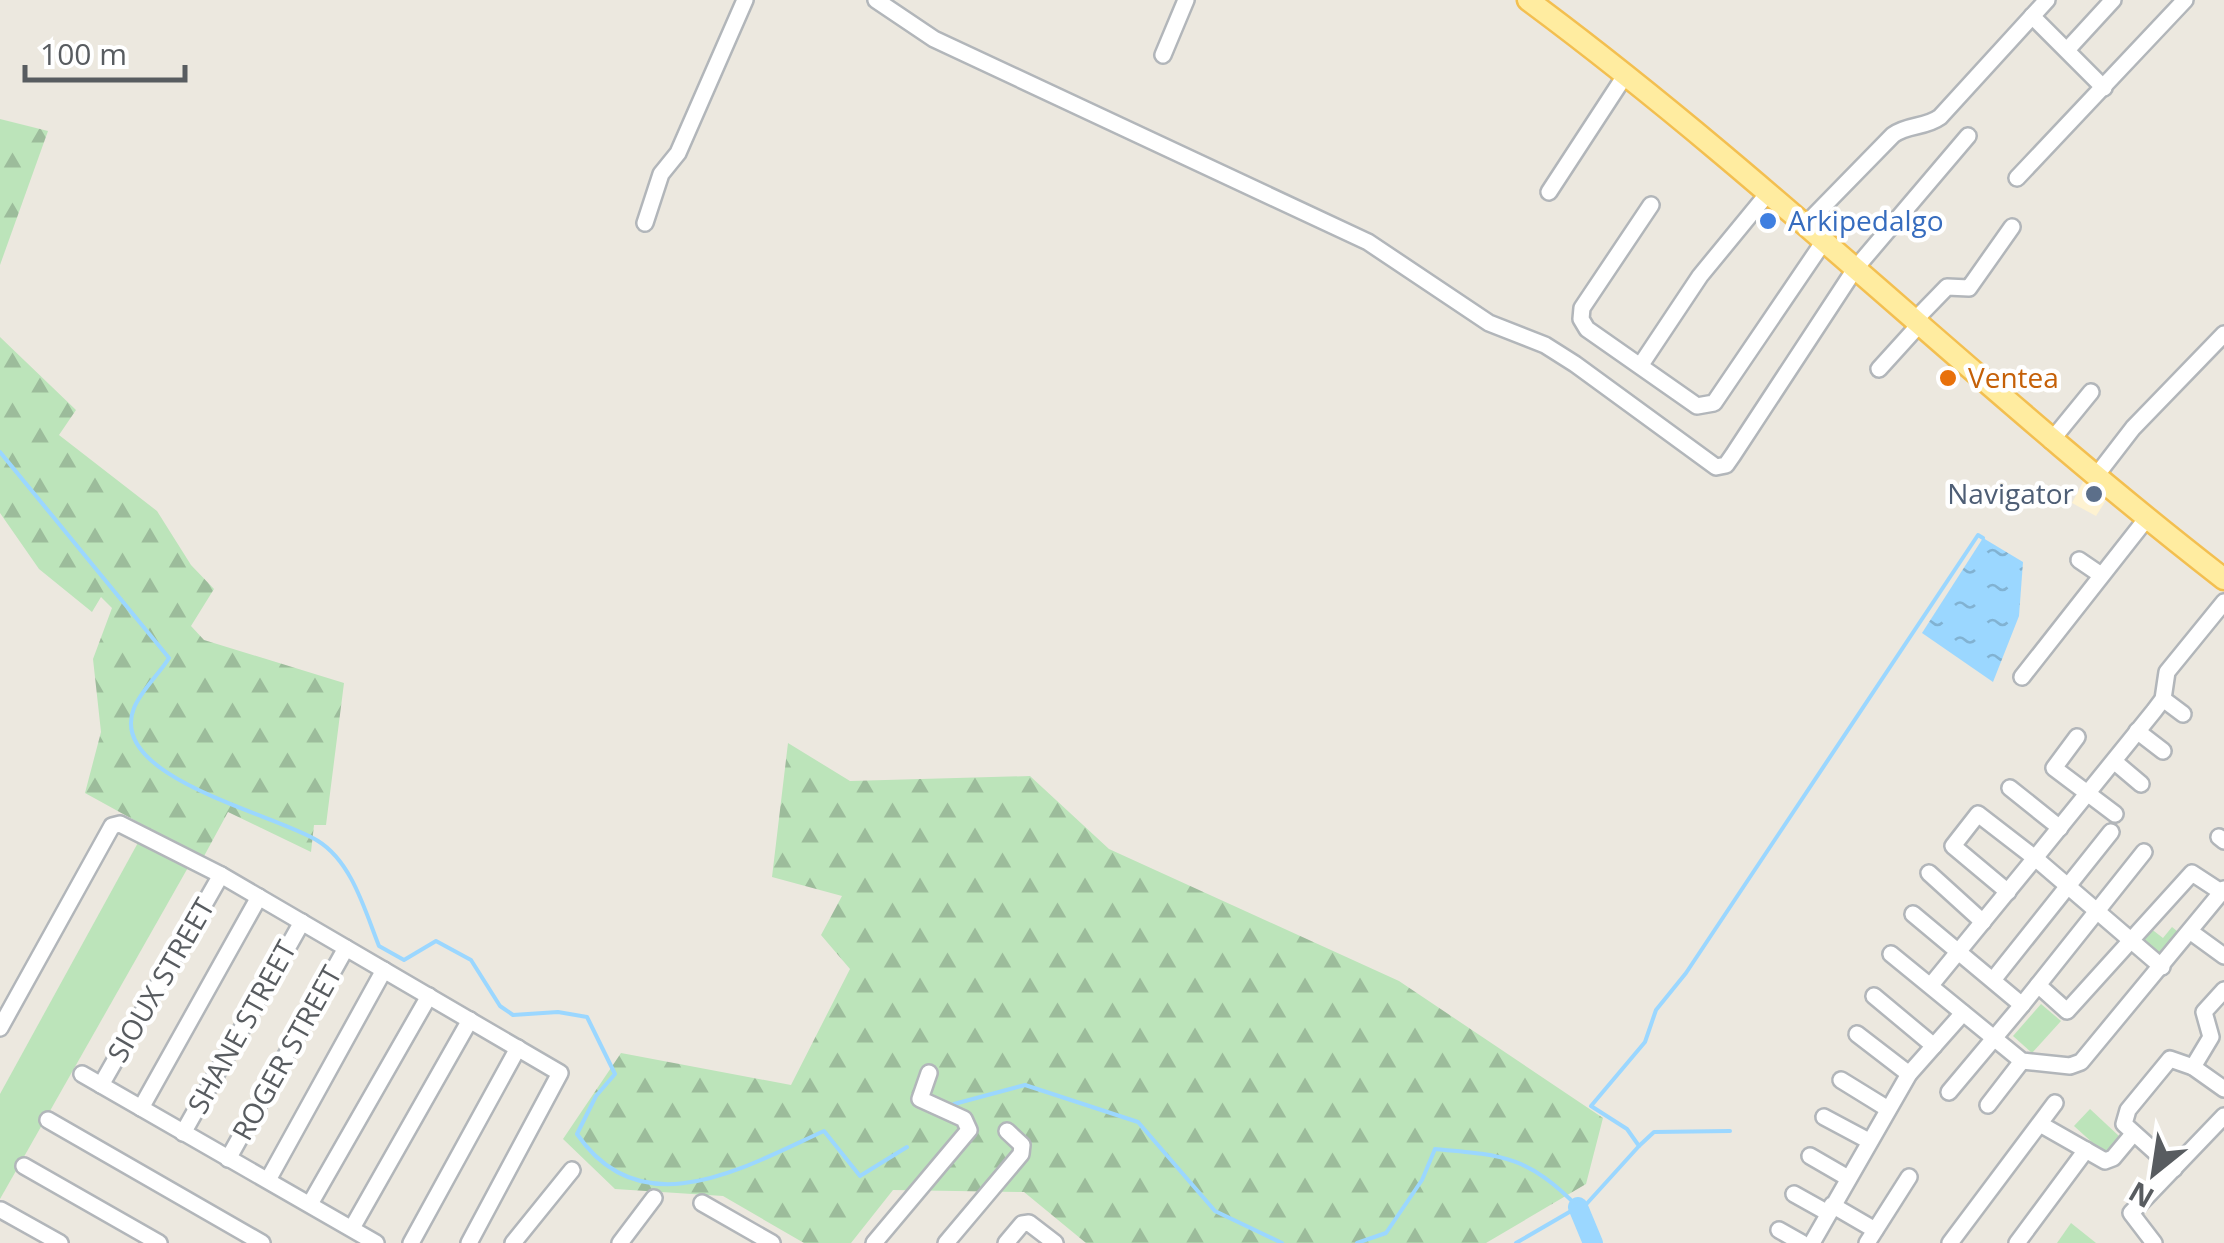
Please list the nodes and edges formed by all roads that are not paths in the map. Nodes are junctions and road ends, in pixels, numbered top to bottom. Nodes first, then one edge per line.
1 (745, 0) edge
2 (876, 0) edge
3 (1186, 0) edge
4 (1528, 0) edge
5 (2046, 0) edge
6 (2112, 0) edge
7 (2185, 0) edge
8 (2032, 16) junction
9 (2067, 50) junction
10 (1164, 54) dead end
11 (1626, 74) junction
12 (2104, 88) junction
13 (1968, 136) dead end
14 (2017, 178) dead end
15 (1549, 192) dead end
16 (1769, 192) junction
17 (1651, 205) dead end
18 (645, 223) dead end
19 (1805, 224) junction
20 (2012, 228) dead end
21 (1824, 241) junction
22 (1855, 269) junction
23 (1915, 324) junction
24 (2224, 334) edge
25 (1642, 364) junction
26 (1879, 369) dead end
27 (2090, 392) dead end
28 (2051, 441) junction
29 (2096, 476) junction
30 (2148, 518) junction
31 (2080, 560) dead end
32 (2102, 575) junction
33 (2224, 579) edge
34 (2224, 602) edge
35 (2022, 677) dead end
36 (2163, 699) junction
37 (2183, 714) dead end
38 (2137, 731) junction
39 (2077, 737) dead end
40 (2163, 751) dead end
41 (2114, 762) junction
42 (2142, 784) dead end
43 (2010, 788) dead end
44 (2088, 794) junction
45 (2116, 814) dead end
46 (2060, 828) junction
47 (2110, 832) dead end
48 (2144, 852) dead end
49 (2035, 858) junction
50 (1929, 873) dead end
51 (221, 875) junction
52 (2068, 884) junction
53 (2222, 890) edge
54 (2008, 892) junction
55 (260, 898) junction
56 (2097, 910) junction
57 (1913, 914) dead end
58 (302, 922) junction
59 (1982, 922) junction
60 (2191, 932) junction
61 (2131, 944) junction
62 (346, 948) junction
63 (1958, 952) junction
64 (1891, 954) dead end
65 (2224, 956) edge
66 (2162, 967) junction
67 (384, 970) junction
68 (1992, 980) junction
69 (2038, 985) junction
70 (1931, 986) junction
71 (2224, 990) edge
72 (429, 996) junction
73 (1874, 996) dead end
74 (2022, 1005) junction
75 (1963, 1013) junction
76 (470, 1020) junction
77 (0, 1028) edge
78 (1857, 1034) dead end
79 (1994, 1039) junction
80 (1934, 1046) junction
81 (518, 1048) junction
82 (2022, 1061) junction
83 (2193, 1067) junction
84 (929, 1072) dead end
85 (82, 1074) dead end
86 (1909, 1074) junction
87 (1841, 1080) dead end
88 (101, 1085) junction
89 (2224, 1089) edge
90 (1948, 1092) dead end
91 (2055, 1104) dead end
92 (1988, 1105) dead end
93 (141, 1108) junction
94 (1888, 1109) junction
95 (1824, 1116) dead end
96 (2224, 1116) edge
97 (48, 1120) dead end
98 (2040, 1124) junction
99 (1007, 1131) dead end
100 (183, 1133) junction
101 (2133, 1134) junction
102 (1869, 1142) junction
103 (2086, 1150) junction
104 (1810, 1156) dead end
105 (228, 1158) junction
106 (24, 1166) dead end
107 (572, 1170) dead end
108 (2174, 1170) junction
109 (1908, 1177) dead end
110 (1848, 1178) junction
111 (268, 1180) junction
112 (1794, 1194) dead end
113 (654, 1198) dead end
114 (702, 1202) dead end
115 (310, 1204) junction
116 (1830, 1209) junction
117 (1, 1210) edge
118 (352, 1228) junction
119 (1779, 1230) dead end
120 (1871, 1236) edge
121 (260, 1242) edge
122 (60, 1243) edge
123 (159, 1243) edge
124 (376, 1243) edge
125 (411, 1243) edge
126 (469, 1243) edge
127 (513, 1243) edge
128 (620, 1243) edge
129 (772, 1243) edge
130 (874, 1243) edge
131 (946, 1243) edge
132 (1006, 1243) edge
133 (1055, 1243) edge
134 (1802, 1243) edge
135 (1812, 1243) edge
136 (1950, 1243) edge
137 (2017, 1243) edge
138 (2154, 1243) edge

1 - 18 street
2 - 22 street
3 - 10 street
4 - 11 main road
5 - 8 street
6 - 9 street
7 - 12 street
8 - 9 street
8 - 19 street
9 - 12 street
11 - 15 street
11 - 16 main road
12 - 14 street
13 - 22 street
16 - 19 main road
16 - 25 street
17 - 25 street
19 - 21 main road
20 - 23 street
21 - 22 main road
21 - 25 street
22 - 23 main road
23 - 26 street
23 - 28 main road
24 - 29 street
27 - 28 street
28 - 29 main road
29 - 30 main road
30 - 32 street
30 - 33 main road
31 - 32 street
32 - 35 street
34 - 36 street
36 - 37 street
36 - 38 street
38 - 40 street
38 - 41 street
39 - 44 street
41 - 42 street
41 - 44 street
43 - 46 street
44 - 45 street
44 - 46 street
46 - 49 street
47 - 52 street
48 - 56 street
49 - 52 street
49 - 54 street
49 - 54 street
50 - 59 street
51 - 55 street
51 - 77 street
51 - 88 street, SIOUX STREET
52 - 56 street
52 - 68 street
53 - 60 street
53 - 61 street
54 - 59 street
55 - 58 street
55 - 93 street
56 - 61 street
56 - 69 street
57 - 63 street
58 - 62 street
58 - 100 street, SHANE STREET
59 - 63 street
60 - 65 street
60 - 66 street
61 - 66 street
61 - 69 street
62 - 67 street
62 - 105 street, ROGER STREET
63 - 68 street
63 - 70 street
64 - 70 street
66 - 82 street
67 - 72 street
67 - 111 street
68 - 74 street
69 - 74 street
70 - 75 street
71 - 83 street
72 - 76 street
72 - 115 street
73 - 80 street
74 - 79 street
75 - 79 street
75 - 80 street
76 - 81 street
76 - 118 street
78 - 86 street
79 - 82 street
79 - 90 street
80 - 86 street
81 - 125 street
81 - 126 street
82 - 92 street
83 - 89 street
83 - 101 street
84 - 130 street
85 - 88 street
86 - 94 street
87 - 94 street
88 - 93 street
91 - 98 street
93 - 100 street
94 - 102 street
95 - 102 street
96 - 108 street
97 - 121 street
98 - 103 street
98 - 136 street
99 - 131 street
100 - 105 street
101 - 103 street
101 - 108 street
102 - 110 street
103 - 137 street
104 - 110 street
105 - 111 street
106 - 123 street
107 - 127 street
108 - 138 street
109 - 120 street
110 - 116 street
111 - 115 street
112 - 116 street
113 - 128 street
114 - 129 street
115 - 118 street
116 - 120 street
116 - 135 street
117 - 122 street
118 - 124 street
119 - 134 street
132 - 133 street

